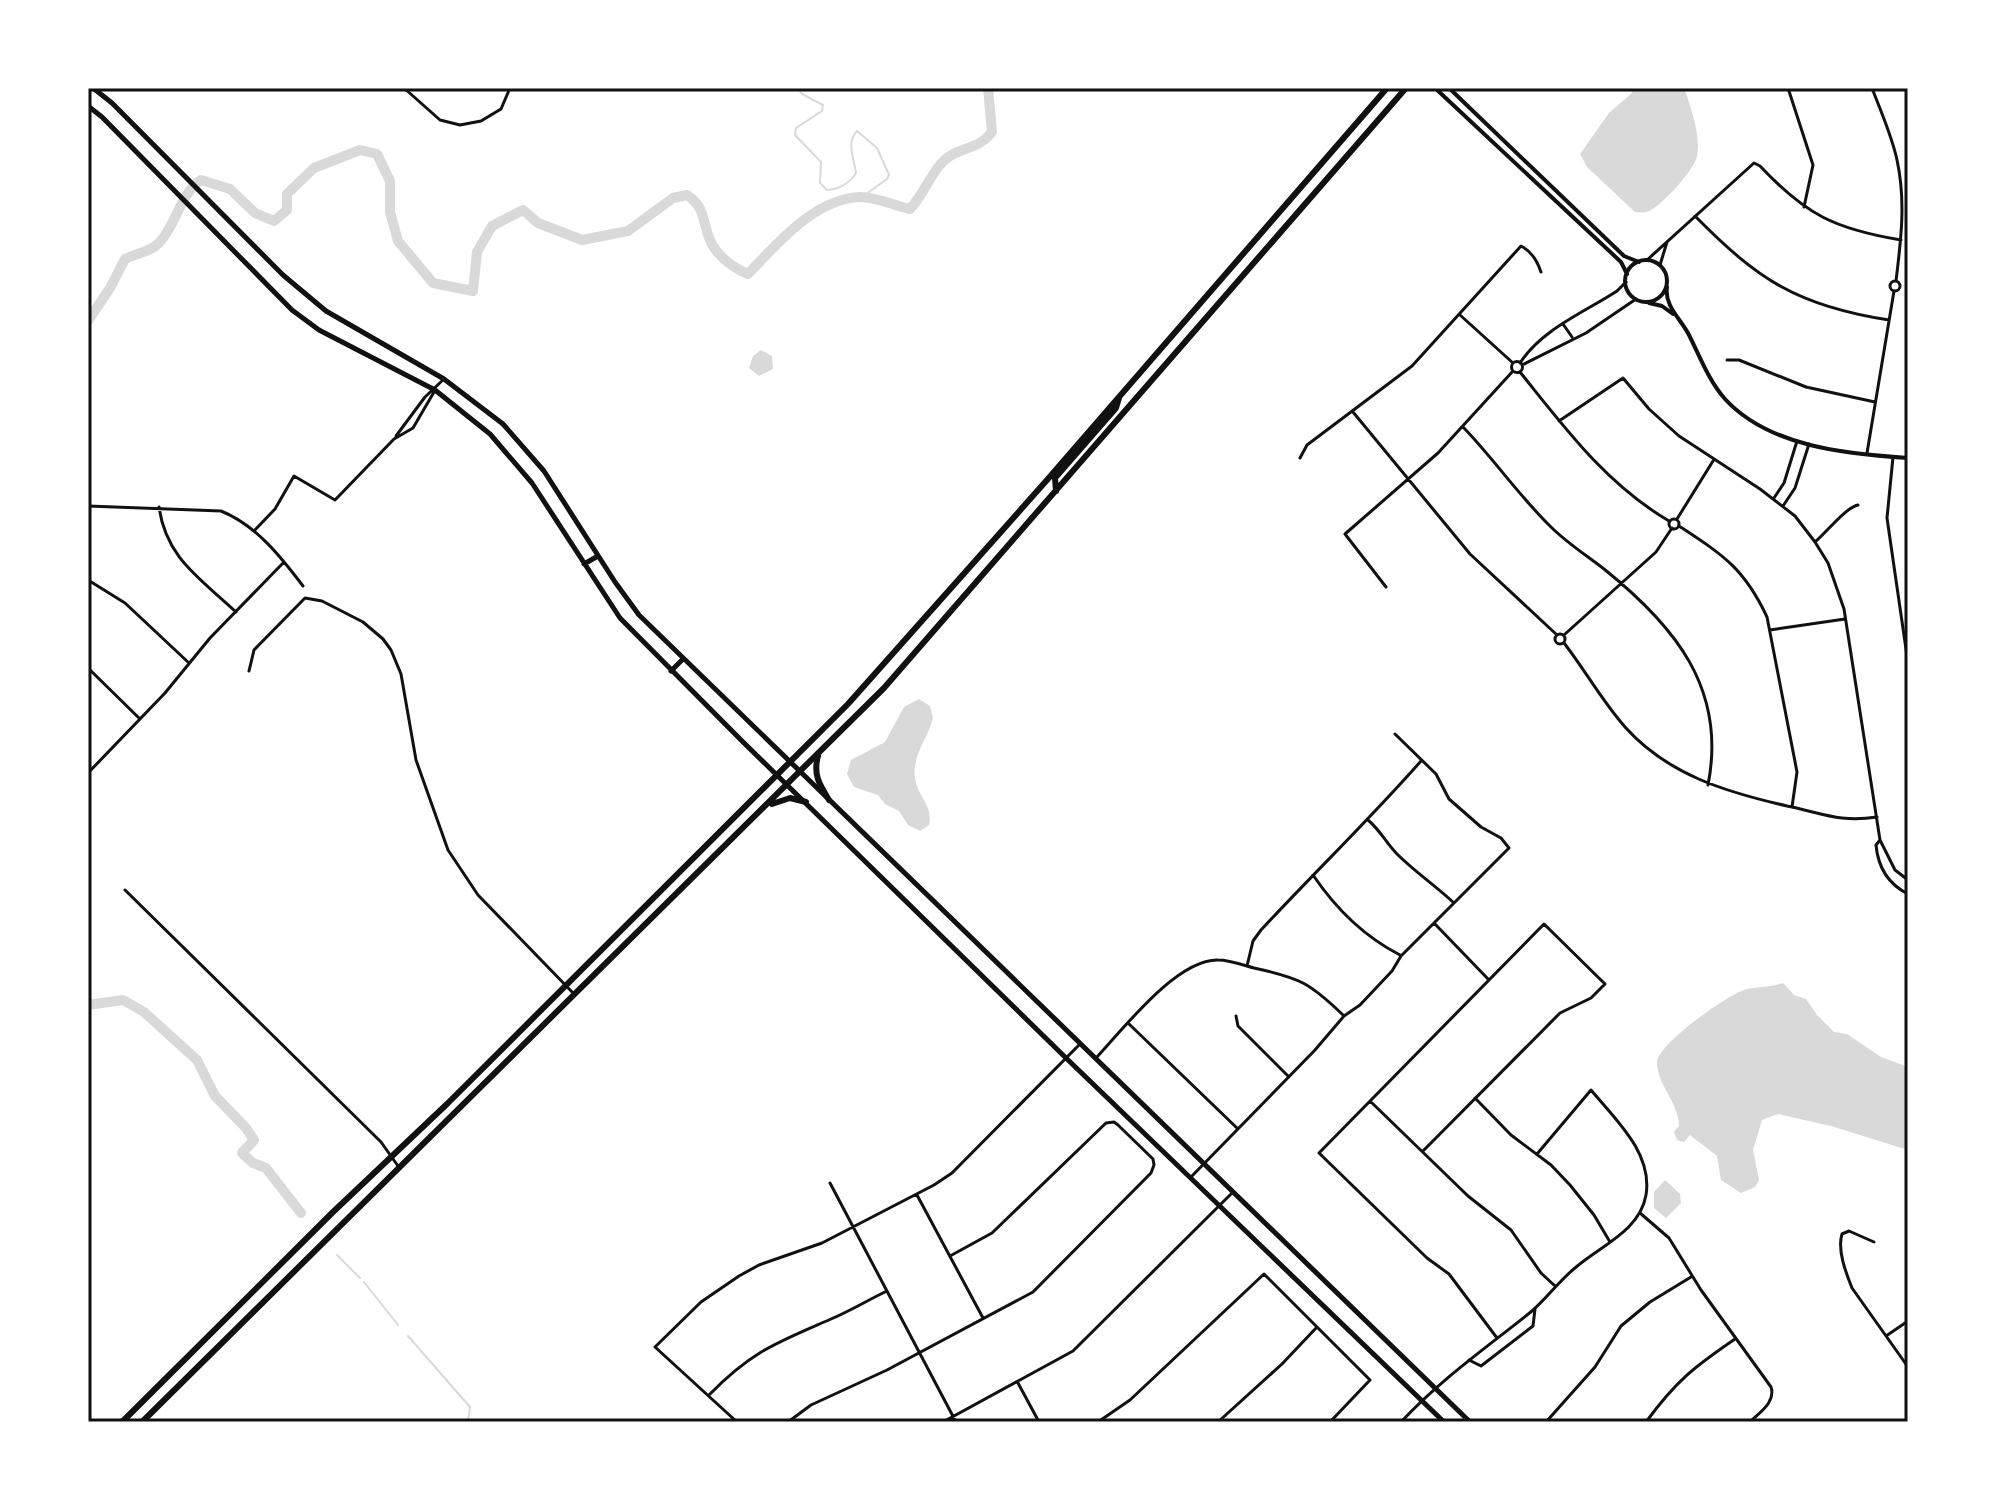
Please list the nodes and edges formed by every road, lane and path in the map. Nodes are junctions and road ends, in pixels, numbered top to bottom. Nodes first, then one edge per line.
1 (93, 88) edge
2 (404, 88) edge
3 (510, 88) edge
4 (1387, 88) edge
5 (1406, 88) edge
6 (1435, 88) edge
7 (1449, 88) edge
8 (1788, 88) edge
9 (1872, 88) edge
10 (88, 106) edge
11 (1804, 207) junction
12 (1695, 216) junction
13 (1669, 239) junction
14 (1901, 240) junction
15 (1647, 260) junction
16 (1639, 262) junction
17 (1660, 265) junction
18 (1541, 272) dead end
19 (1627, 274) junction
20 (1896, 281) junction
21 (1626, 282) junction
22 (1667, 287) junction
23 (1900, 287) junction
24 (1908, 288) edge
25 (1894, 291) junction
26 (1636, 299) junction
27 (1648, 302) junction
28 (1460, 315) junction
29 (1678, 318) junction
30 (1889, 320) junction
31 (1563, 324) junction
32 (1573, 339) junction
33 (1727, 360) dead end
34 (1513, 363) junction
35 (1521, 364) junction
36 (1513, 371) junction
37 (1520, 372) junction
38 (444, 379) junction
39 (435, 390) junction
40 (1121, 395) junction
41 (1875, 402) junction
42 (1353, 412) junction
43 (1559, 421) junction
44 (1463, 427) junction
45 (394, 439) junction
46 (1797, 441) junction
47 (1809, 444) junction
48 (1867, 454) junction
49 (1893, 457) junction
50 (1300, 458) dead end
51 (1908, 458) edge
52 (1713, 460) junction
53 (1787, 476) junction
54 (1408, 479) junction
55 (1798, 479) junction
56 (1056, 491) junction
57 (1774, 498) junction
58 (1858, 505) dead end
59 (88, 506) edge
60 (1783, 506) junction
61 (159, 507) junction
62 (1677, 519) junction
63 (1669, 521) junction
64 (1679, 526) junction
65 (1672, 528) junction
66 (254, 531) junction
67 (1815, 542) junction
68 (598, 556) junction
69 (284, 562) junction
70 (584, 564) junction
71 (88, 580) edge
72 (1621, 584) junction
73 (303, 586) dead end
74 (1386, 587) dead end
75 (236, 612) junction
76 (1845, 619) junction
77 (1770, 630) junction
78 (1557, 635) junction
79 (1564, 635) junction
80 (1564, 643) junction
81 (683, 659) junction
82 (189, 663) junction
83 (1908, 663) edge
84 (88, 668) edge
85 (249, 671) dead end
86 (671, 671) junction
87 (140, 719) junction
88 (1395, 734) dead end
89 (818, 755) junction
90 (1422, 760) junction
91 (790, 763) junction
92 (89, 770) edge
93 (800, 772) junction
94 (778, 775) junction
95 (788, 785) junction
96 (1708, 785) junction
97 (829, 800) junction
98 (806, 802) junction
99 (765, 807) junction
100 (1792, 807) junction
101 (1877, 817) junction
102 (1368, 820) junction
103 (1880, 840) junction
104 (1894, 869) junction
105 (680, 872) junction
106 (1313, 875) junction
107 (1886, 876) junction
108 (1908, 880) edge
109 (690, 882) junction
110 (125, 890) dead end
111 (1908, 894) edge
112 (1454, 903) junction
113 (1434, 923) junction
114 (1401, 956) junction
115 (1247, 966) junction
116 (1489, 980) junction
117 (565, 985) junction
118 (575, 995) junction
119 (1236, 1016) dead end
120 (1344, 1016) junction
121 (1128, 1023) junction
122 (1079, 1045) junction
123 (1066, 1058) junction
124 (1094, 1060) junction
125 (1289, 1077) junction
126 (1475, 1098) junction
127 (1370, 1101) junction
128 (1238, 1129) junction
129 (1423, 1151) junction
130 (1537, 1154) junction
131 (392, 1156) junction
132 (1204, 1164) junction
133 (399, 1168) junction
134 (1191, 1177) junction
135 (830, 1183) dead end
136 (1233, 1192) junction
137 (916, 1194) junction
138 (1220, 1205) junction
139 (1640, 1213) junction
140 (853, 1228) junction
141 (1610, 1242) junction
142 (1874, 1242) dead end
143 (950, 1256) junction
144 (1692, 1276) junction
145 (1555, 1286) junction
146 (887, 1291) junction
147 (1535, 1309) junction
148 (983, 1318) junction
149 (1908, 1321) edge
150 (1317, 1327) junction
151 (1886, 1336) junction
152 (1497, 1338) junction
153 (1735, 1339) junction
154 (919, 1353) junction
155 (1469, 1360) junction
156 (1908, 1367) edge
157 (1017, 1382) junction
158 (1433, 1388) junction
159 (709, 1396) junction
160 (1421, 1401) junction
161 (953, 1417) junction
162 (122, 1422) edge
163 (142, 1422) edge
164 (737, 1422) edge
165 (788, 1422) edge
166 (943, 1422) edge
167 (956, 1422) edge
168 (1039, 1422) edge
169 (1098, 1422) edge
170 (1218, 1422) edge
171 (1330, 1422) edge
172 (1401, 1422) edge
173 (1444, 1422) edge
174 (1470, 1422) edge
175 (1546, 1422) edge
176 (1646, 1422) edge
177 (1750, 1422) edge

1 - 38 main road
2 - 3 street
4 - 40 highway
5 - 56 highway
6 - 19 street
7 - 16 street
8 - 11 street
9 - 14 street
10 - 39 main road
11 - 12 street
11 - 14 street
12 - 13 street
12 - 30 street
13 - 15 street
13 - 17 street
14 - 20 street
15 - 16 street
15 - 17 street
16 - 19 street
17 - 22 street
18 - 28 street
19 - 21 street
20 - 23 street
20 - 25 street
21 - 26 street
21 - 31 street
22 - 27 street
22 - 29 street
23 - 24 street
23 - 25 street
25 - 30 street
26 - 27 street
26 - 32 street
27 - 29 street
28 - 34 street
28 - 42 street
29 - 46 street
30 - 41 street
31 - 32 street
31 - 35 street
32 - 35 street
33 - 41 street
34 - 35 street
34 - 36 street
35 - 37 street
36 - 37 street
36 - 44 street
37 - 43 street
38 - 39 street
38 - 68 main road
39 - 45 street
39 - 45 street
39 - 70 main road
40 - 56 highway
40 - 91 highway
41 - 48 street
42 - 50 street
42 - 54 street
43 - 52 street
43 - 63 street
44 - 54 street
44 - 72 street
45 - 66 street
46 - 47 street
46 - 53 street
47 - 48 street
47 - 55 street
48 - 49 street
49 - 51 street
49 - 83 street
52 - 57 street
52 - 62 street
53 - 55 street
53 - 57 street
54 - 74 street
54 - 78 street
55 - 60 street
56 - 89 highway
57 - 60 street
58 - 67 street
59 - 61 street
60 - 67 street
61 - 66 street
61 - 75 street
62 - 63 street
62 - 64 street
63 - 65 street
64 - 65 street
64 - 77 street
65 - 72 street
66 - 69 street
67 - 76 street
68 - 70 main road
68 - 81 main road
69 - 73 street
69 - 75 street
70 - 86 main road
71 - 82 street
72 - 79 street
72 - 96 street
75 - 82 street
76 - 77 street
76 - 101 street
77 - 100 street
78 - 79 street
78 - 80 street
79 - 80 street
80 - 96 street
81 - 86 main road
81 - 91 main road
82 - 87 street
84 - 87 street
85 - 117 street
86 - 94 main road
87 - 92 street
88 - 90 street
89 - 93 highway
89 - 97 highway
90 - 102 street
90 - 112 street
91 - 93 main road
91 - 94 highway
93 - 95 highway
93 - 97 main road
94 - 95 main road
94 - 105 highway
95 - 98 main road
95 - 99 highway
96 - 100 street
97 - 122 main road
98 - 99 highway
98 - 123 main road
99 - 109 highway
100 - 101 street
101 - 103 street
102 - 106 street
102 - 112 street
103 - 104 street
103 - 107 street
104 - 107 street
104 - 108 street
105 - 109 highway
105 - 117 highway
106 - 114 street
106 - 115 street
107 - 111 street
109 - 118 highway
110 - 131 street
112 - 113 street
113 - 114 street
113 - 116 street
114 - 120 street
115 - 120 street
115 - 121 street
116 - 126 street
116 - 127 street
117 - 118 street
117 - 131 highway
118 - 133 highway
119 - 125 street
120 - 125 street
121 - 124 street
121 - 128 street
122 - 123 street
122 - 124 main road
123 - 134 main road
123 - 137 street
124 - 132 main road
125 - 128 street
126 - 129 street
126 - 130 street
127 - 129 street
127 - 152 street
128 - 132 street
129 - 145 street
130 - 139 street
130 - 141 street
131 - 133 street
131 - 162 highway
132 - 134 street
132 - 136 main road
133 - 163 highway
134 - 138 main road
135 - 140 street
136 - 138 street
136 - 158 main road
137 - 140 street
137 - 143 street
138 - 157 street
138 - 160 main road
139 - 141 street
139 - 144 street
140 - 146 street
140 - 159 street
141 - 145 street
142 - 151 street
143 - 148 street
143 - 148 street
144 - 153 street
144 - 175 street
145 - 147 street
146 - 154 street
146 - 159 street
147 - 152 street
147 - 155 street
148 - 154 street
149 - 151 street
150 - 169 street
150 - 170 street
150 - 171 street
151 - 156 street
152 - 155 street
153 - 176 street
153 - 177 street
154 - 161 street
154 - 165 street
155 - 158 street
157 - 161 street
157 - 168 street
158 - 160 street
158 - 174 main road
159 - 164 street
160 - 172 street
160 - 173 main road
161 - 166 street
161 - 167 street

